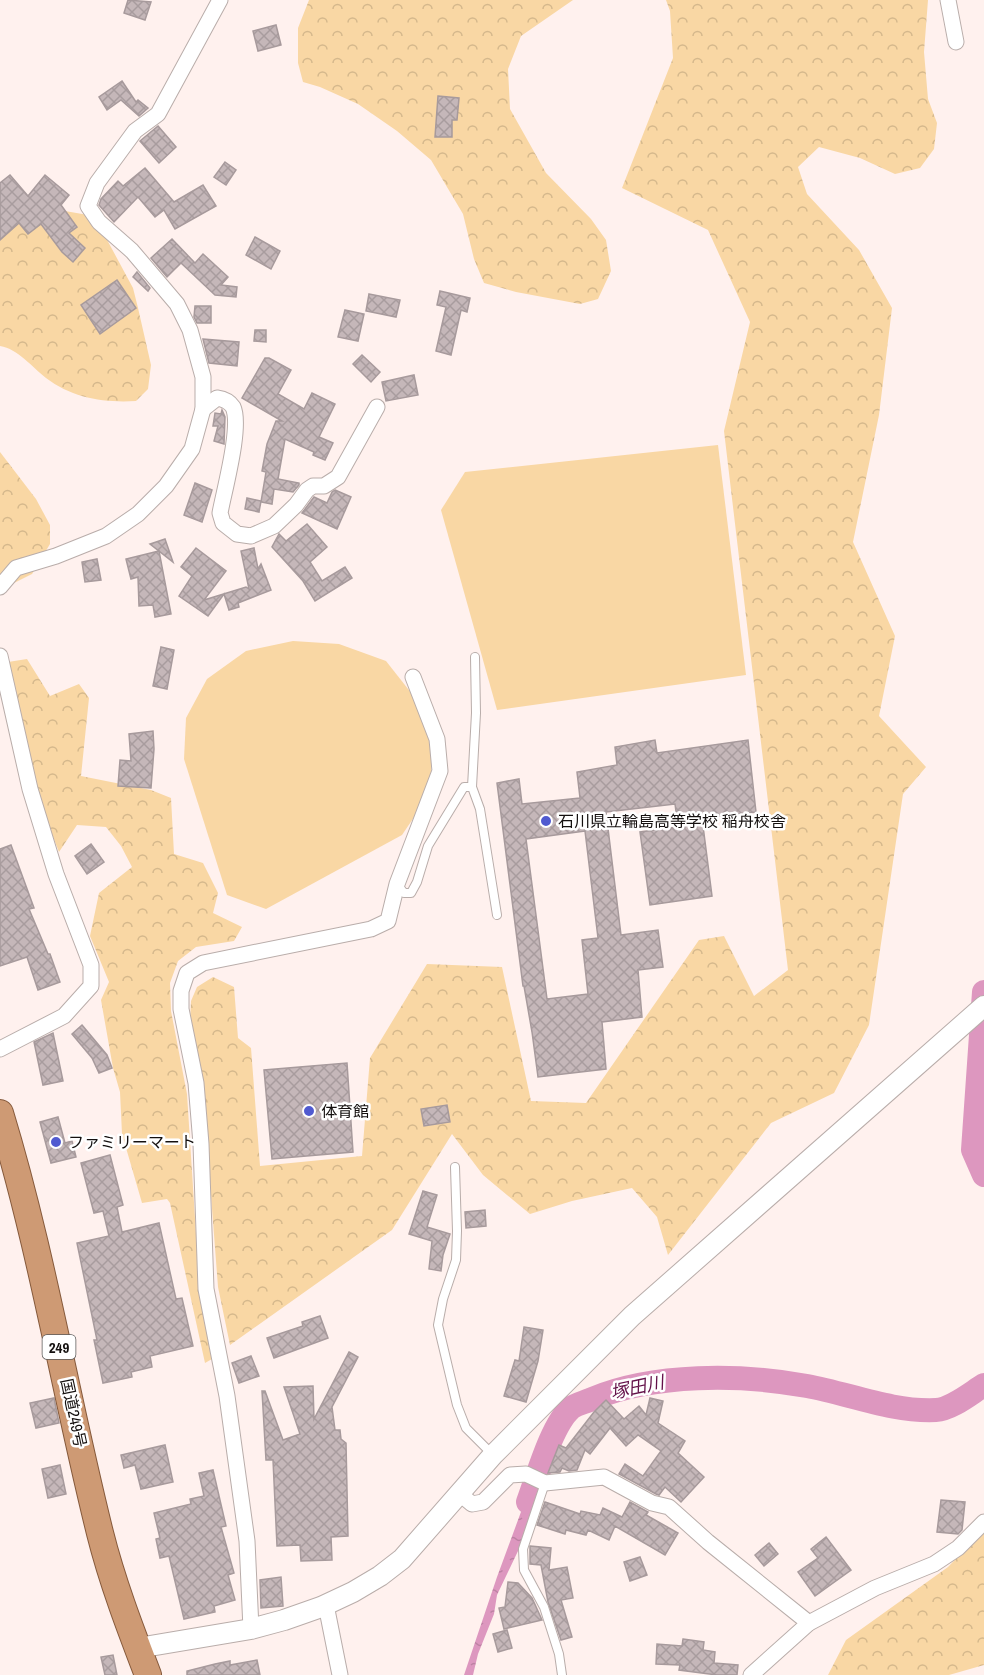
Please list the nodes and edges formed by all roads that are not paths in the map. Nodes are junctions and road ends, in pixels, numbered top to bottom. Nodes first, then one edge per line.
1 (220, 0) edge
2 (948, 0) edge
3 (956, 42) dead end
4 (377, 407) dead end
5 (203, 409) junction
6 (0, 587) edge
7 (0, 656) edge
8 (474, 657) dead end
9 (412, 677) dead end
10 (472, 787) junction
11 (398, 884) junction
12 (497, 915) dead end
13 (984, 1006) edge
14 (0, 1049) edge
15 (0, 1113) edge
16 (455, 1167) dead end
17 (493, 1455) junction
18 (543, 1483) junction
19 (460, 1494) junction
20 (984, 1522) edge
21 (326, 1605) junction
22 (809, 1623) junction
23 (251, 1629) junction
24 (138, 1648) junction
25 (148, 1675) edge
26 (340, 1675) edge
27 (562, 1675) edge
28 (751, 1675) edge

1 - 5 street
2 - 3 street
4 - 5 street
5 - 6 street
7 - 14 street
8 - 10 lane
9 - 11 street
10 - 11 lane
10 - 12 lane
11 - 23 street
13 - 17 street
15 - 24 highway, 国道249号 / 249
16 - 17 lane
17 - 19 street
18 - 19 street
18 - 22 street
18 - 27 lane
19 - 21 street
20 - 22 street
21 - 23 street
21 - 26 street
22 - 28 street
23 - 24 street
24 - 25 highway, 国道249号 / 249

